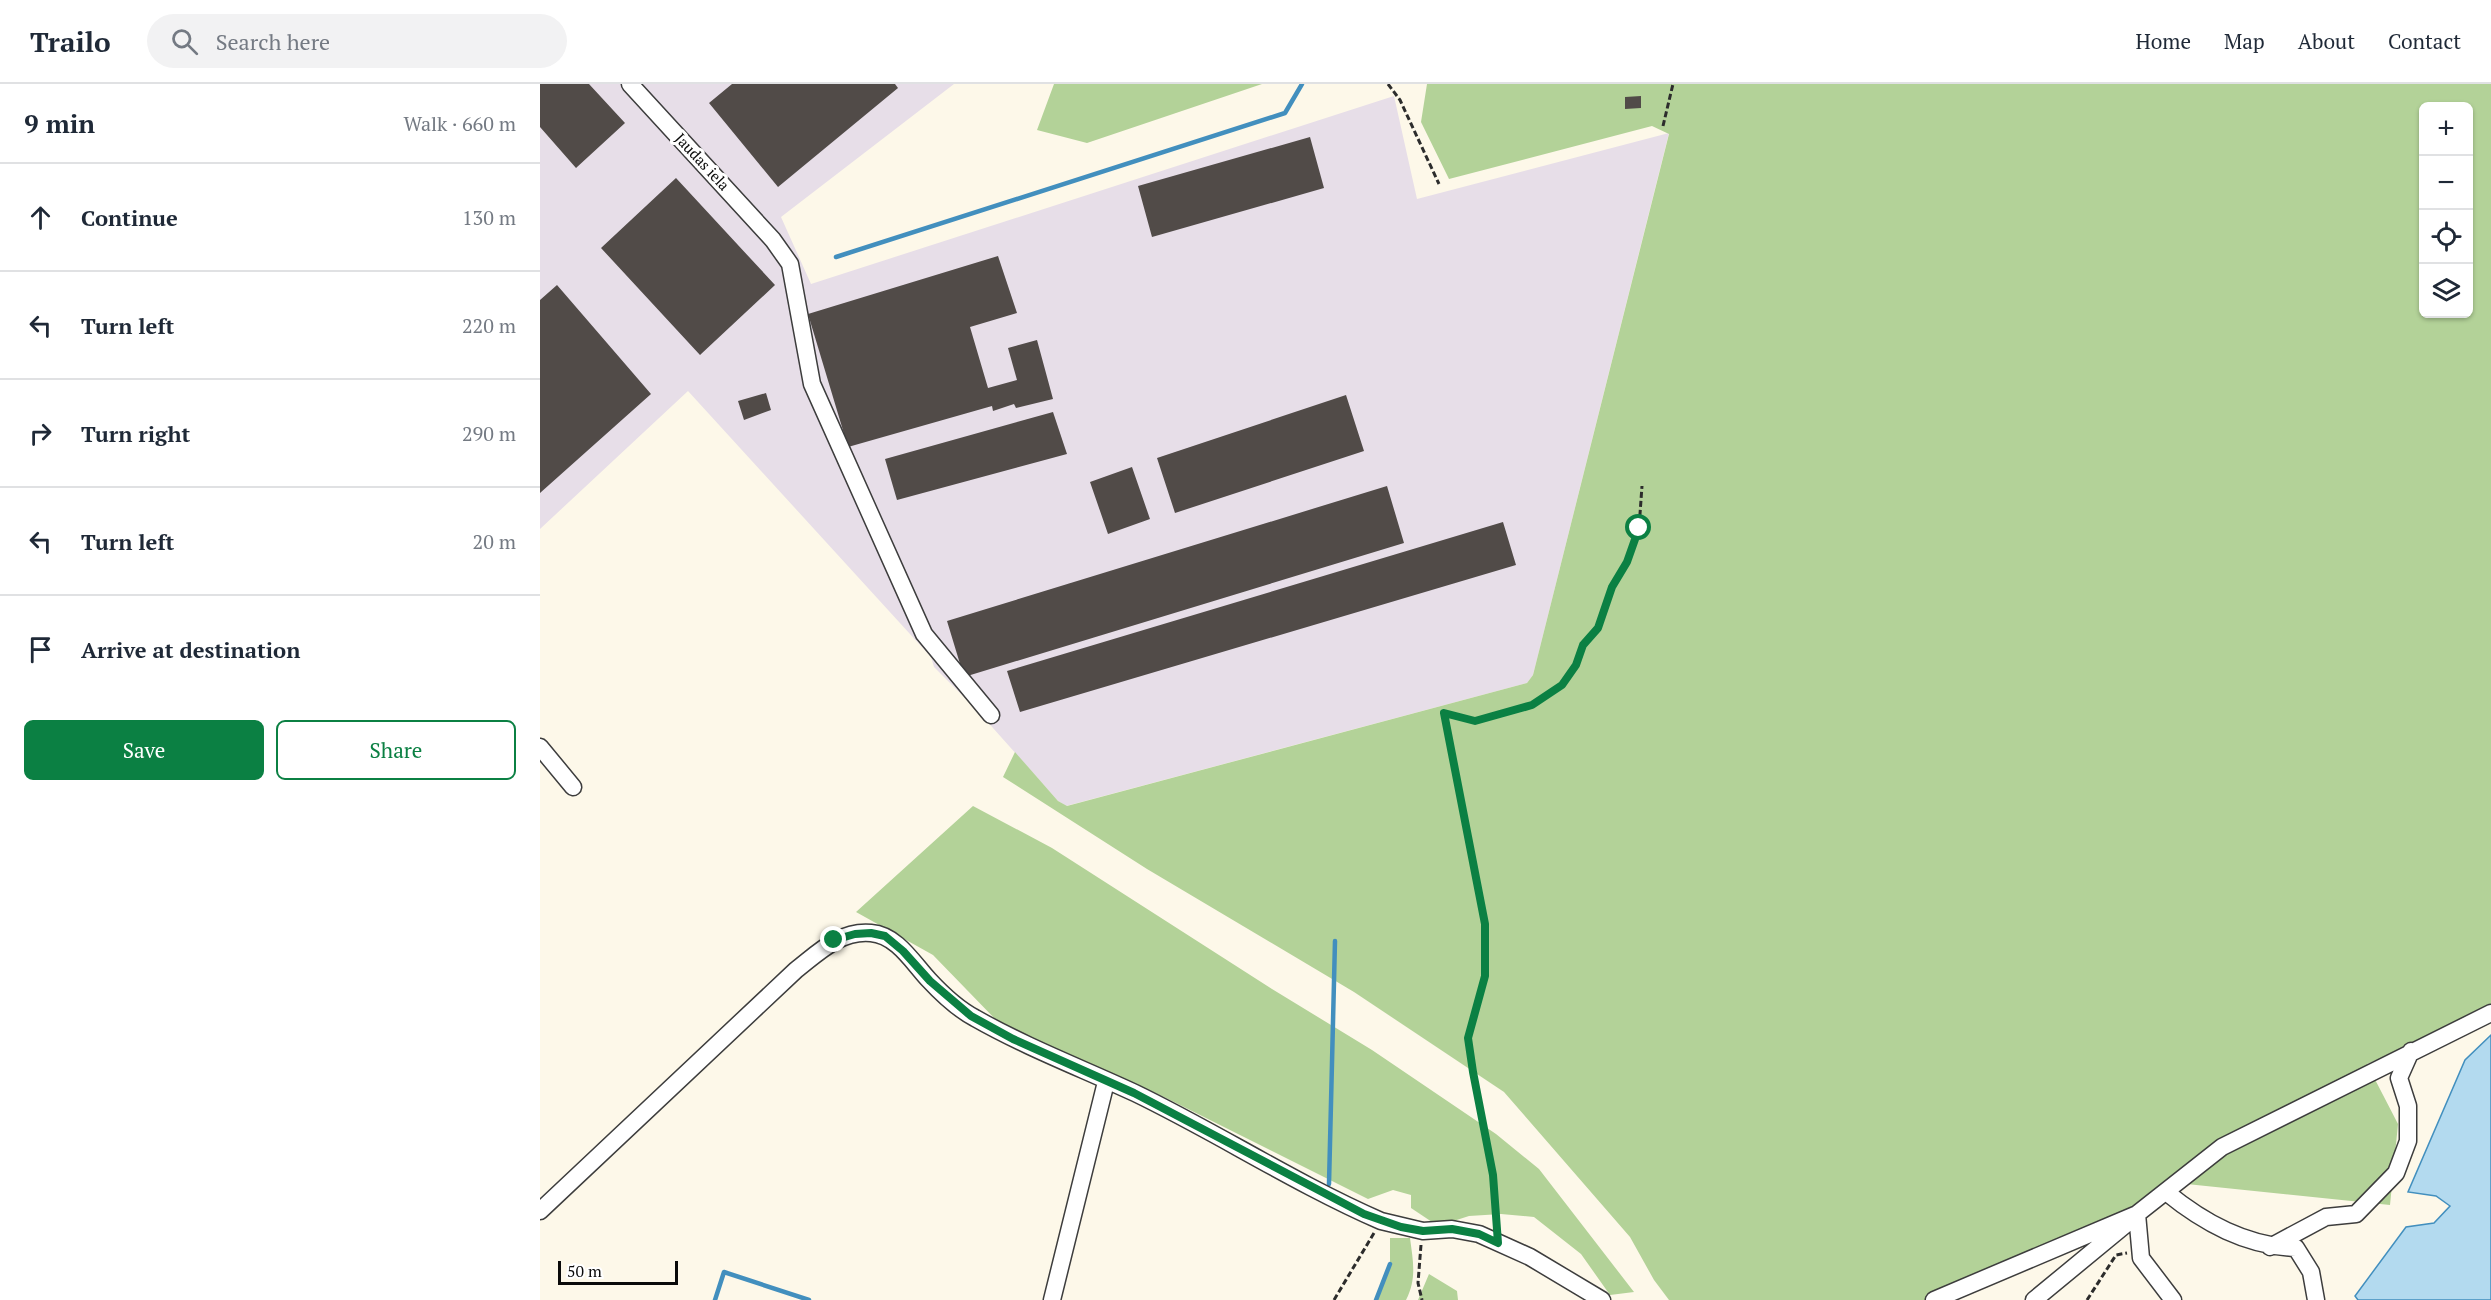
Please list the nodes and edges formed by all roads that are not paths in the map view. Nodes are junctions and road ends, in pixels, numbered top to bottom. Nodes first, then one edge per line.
1 (630, 84) edge
2 (991, 715) dead end
3 (540, 747) edge
4 (573, 787) dead end
5 (2491, 1013) edge
6 (2411, 1051) junction
7 (1106, 1082) junction
8 (2166, 1192) junction
9 (540, 1211) edge
10 (2137, 1214) junction
11 (2270, 1247) junction
12 (1052, 1300) edge
13 (1602, 1300) edge
14 (1934, 1300) edge
15 (2034, 1300) edge
16 (2173, 1300) edge
17 (2316, 1300) edge

1 - 2 street, Jaudas iela
3 - 4 street
5 - 6 street
6 - 8 street
6 - 11 street
7 - 9 street
7 - 12 street
7 - 13 street
8 - 10 street
8 - 11 street
10 - 14 street
10 - 15 street
10 - 16 street
11 - 17 street

